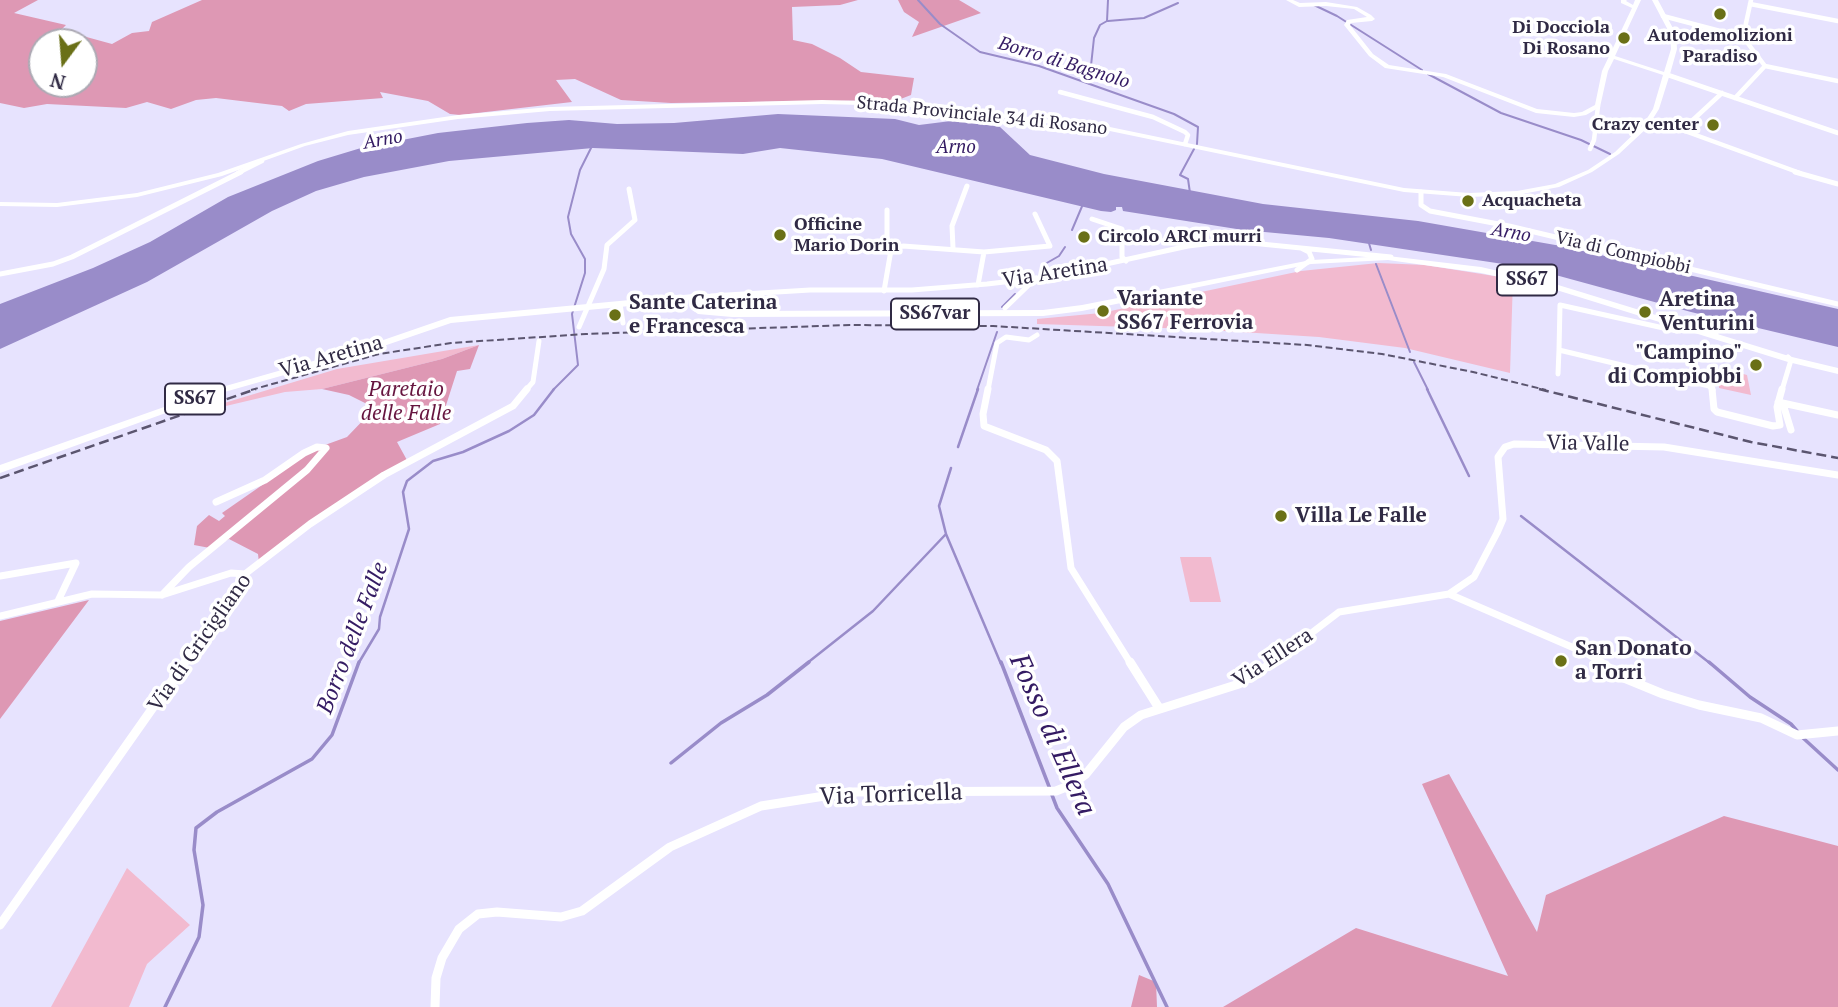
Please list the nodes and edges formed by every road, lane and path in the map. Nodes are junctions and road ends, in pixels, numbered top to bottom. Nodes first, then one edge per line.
1 (1289, 0) edge
2 (1624, 0) edge
3 (1638, 0) edge
4 (1655, 0) edge
5 (1751, 2) edge
6 (1634, 7) junction
7 (1663, 16) junction
8 (1838, 21) edge
9 (1743, 37) junction
10 (1612, 57) junction
11 (1765, 66) junction
12 (1668, 75) junction
13 (1838, 81) edge
14 (1060, 92) dead end
15 (1723, 93) junction
16 (1735, 98) junction
17 (1598, 106) junction
18 (1838, 133) edge
19 (1185, 144) junction
20 (1590, 149) dead end
21 (262, 161) junction
22 (1838, 184) edge
23 (967, 186) dead end
24 (629, 189) dead end
25 (1421, 192) junction
26 (0, 204) edge
27 (887, 210) dead end
28 (1035, 214) dead end
29 (1092, 219) dead end
30 (1290, 245) junction
31 (953, 248) junction
32 (891, 250) junction
33 (984, 252) junction
34 (1400, 258) junction
35 (1126, 261) junction
36 (1423, 261) junction
37 (1311, 262) junction
38 (1297, 270) junction
39 (0, 274) edge
40 (1036, 278) junction
41 (885, 279) junction
42 (978, 285) junction
43 (854, 290) junction
44 (884, 290) junction
45 (734, 293) junction
46 (706, 297) junction
47 (673, 300) junction
48 (620, 304) junction
49 (721, 304) junction
50 (1838, 304) edge
51 (1617, 307) junction
52 (694, 308) junction
53 (1005, 308) dead end
54 (1082, 309) junction
55 (587, 310) junction
56 (711, 312) junction
57 (746, 314) junction
58 (1626, 314) junction
59 (1615, 317) junction
60 (1678, 321) dead end
61 (623, 323) dead end
62 (579, 327) dead end
63 (1677, 331) dead end
64 (1037, 335) dead end
65 (538, 341) dead end
66 (1559, 350) junction
67 (1791, 360) junction
68 (1838, 371) edge
69 (1558, 374) dead end
70 (1780, 403) junction
71 (1838, 415) edge
72 (1791, 430) dead end
73 (0, 469) edge
74 (1838, 475) edge
75 (216, 502) dead end
76 (245, 574) junction
77 (0, 576) edge
78 (1449, 594) junction
79 (162, 595) junction
80 (58, 601) junction
81 (0, 615) edge
82 (1159, 708) junction
83 (1838, 731) edge
84 (0, 925) edge
85 (435, 1007) edge

1 - 17 main road
2 - 6 main road
3 - 6 main road
4 - 7 main road, Strada Provinciale 34 di Rosano
5 - 8 street
5 - 9 street
6 - 10 main road
7 - 9 street
7 - 12 main road, Strada Provinciale 34 di Rosano
9 - 11 street
10 - 12 main road
10 - 17 main road
11 - 13 street
11 - 16 street
12 - 15 street
12 - 25 main road, Strada Provinciale 34 di Rosano
14 - 19 street
15 - 16 street
15 - 22 street
16 - 18 street
17 - 20 street
19 - 21 main road, Strada Provinciale 34 di Rosano
19 - 25 main road, Strada Provinciale 34 di Rosano
21 - 26 main road, Strada Provinciale 34 di Rosano
21 - 39 street
23 - 31 street
24 - 55 street
25 - 50 street, Via di Compiobbi
27 - 32 street
28 - 33 street
29 - 35 street
30 - 34 street, Via Aretina
30 - 35 street, Via Aretina
30 - 37 street
31 - 32 street
31 - 33 street
32 - 41 street
33 - 42 street
34 - 36 main road, Via Aretina / SS67var
34 - 37 main road, SS67var
35 - 40 street, Via Aretina
36 - 38 main road, SS67var
36 - 51 main road, Via Aretina / SS67
37 - 38 street
37 - 54 main road, SS67var
38 - 54 main road, SS67var
40 - 42 street, Via Aretina
40 - 53 street
41 - 43 street
41 - 44 street
42 - 44 street, Via Aretina
43 - 44 street, Via Aretina
43 - 45 street, Via Aretina
45 - 46 street, Via Aretina
45 - 49 street
46 - 47 main road, Via Aretina / SS67
46 - 49 main road
46 - 52 main road
47 - 48 main road, Via Aretina / SS67
47 - 52 main road, Via Aretina / SS67
48 - 55 main road, Via Aretina / SS67
48 - 61 street
49 - 56 main road
49 - 57 main road, SS67var
51 - 58 main road, Via Aretina / SS67
51 - 59 street
52 - 56 main road, Via Aretina / SS67
54 - 57 main road, SS67var
55 - 62 street
55 - 73 main road, Via Aretina / SS67
56 - 57 main road, SS67var
58 - 59 street
58 - 63 street
58 - 67 main road, Via Aretina / SS67
59 - 66 street
60 - 67 street, Via Aretina
64 - 82 street
65 - 76 street, Via di Gricigliano
66 - 69 street
66 - 70 street
67 - 68 main road, Via Aretina / SS67
67 - 70 street
70 - 71 street
70 - 72 street
74 - 78 street, Via Valle
75 - 79 street
76 - 79 street
76 - 84 street, Via di Gricigliano
77 - 80 street
78 - 82 street, Via Ellera
78 - 83 street
79 - 80 street
80 - 81 street
82 - 85 street, Via Torricella

